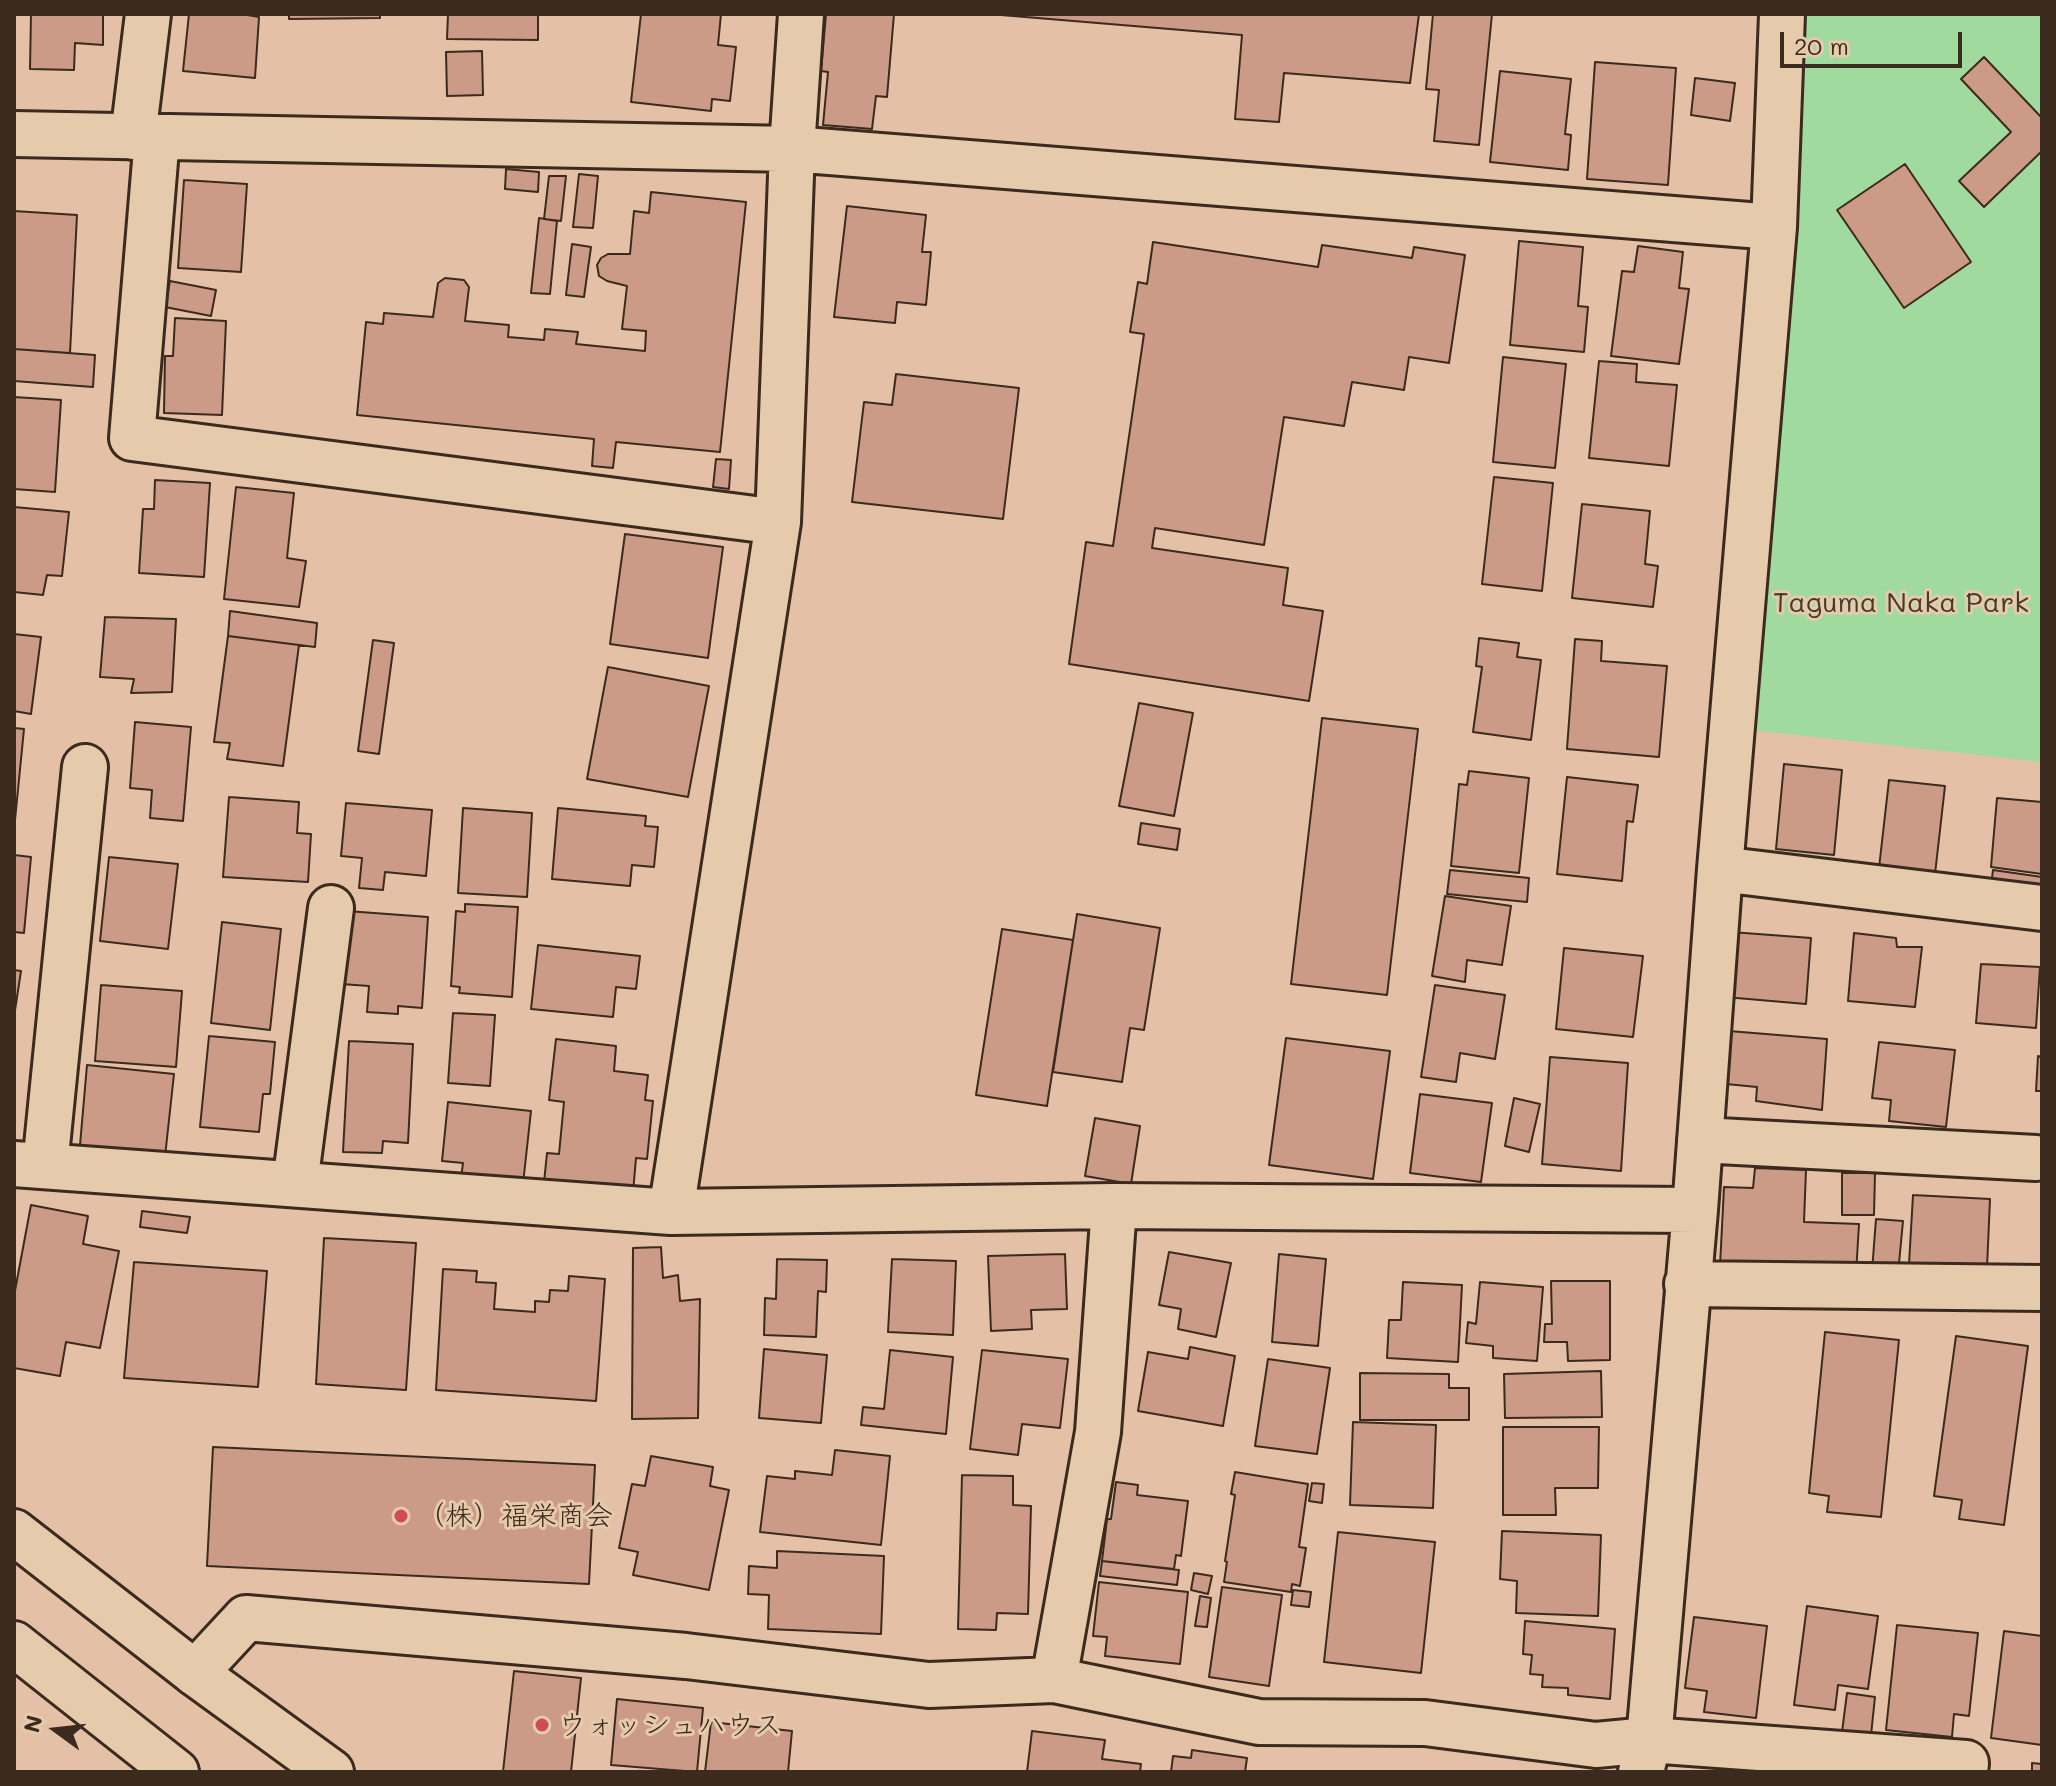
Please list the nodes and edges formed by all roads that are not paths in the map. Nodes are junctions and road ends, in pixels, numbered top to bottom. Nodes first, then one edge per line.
1 (148, 14) edge
2 (801, 14) edge
3 (1782, 14) edge
4 (14, 134) edge
5 (145, 137) junction
6 (792, 149) junction
7 (1774, 227) junction
8 (778, 522) junction
9 (85, 767) dead end
10 (1720, 869) junction
11 (331, 908) dead end
12 (2042, 908) edge
13 (1700, 1140) junction
14 (2036, 1158) dead end
15 (30, 1165) edge
16 (295, 1184) junction
17 (1114, 1206) junction
18 (1695, 1210) junction
19 (671, 1212) junction
20 (1687, 1284) junction
21 (2042, 1288) edge
22 (14, 1532) edge
23 (14, 1644) edge
24 (195, 1673) junction
25 (1054, 1680) junction
26 (1645, 1756) edge
27 (176, 1772) edge
28 (331, 1772) edge
29 (1965, 1772) edge

1 - 5 street
2 - 6 street
3 - 7 street
4 - 5 street
5 - 6 street
5 - 8 street
6 - 7 street
6 - 8 street
7 - 10 street
8 - 19 street
9 - 15 street
10 - 12 street
10 - 13 street
11 - 16 street
13 - 14 street
13 - 18 street
15 - 16 street
16 - 19 street
17 - 18 street
17 - 19 street
17 - 25 street
18 - 20 street
20 - 21 street
20 - 26 street
22 - 24 street
23 - 27 street
24 - 25 street
24 - 28 street
25 - 26 street
26 - 29 street

